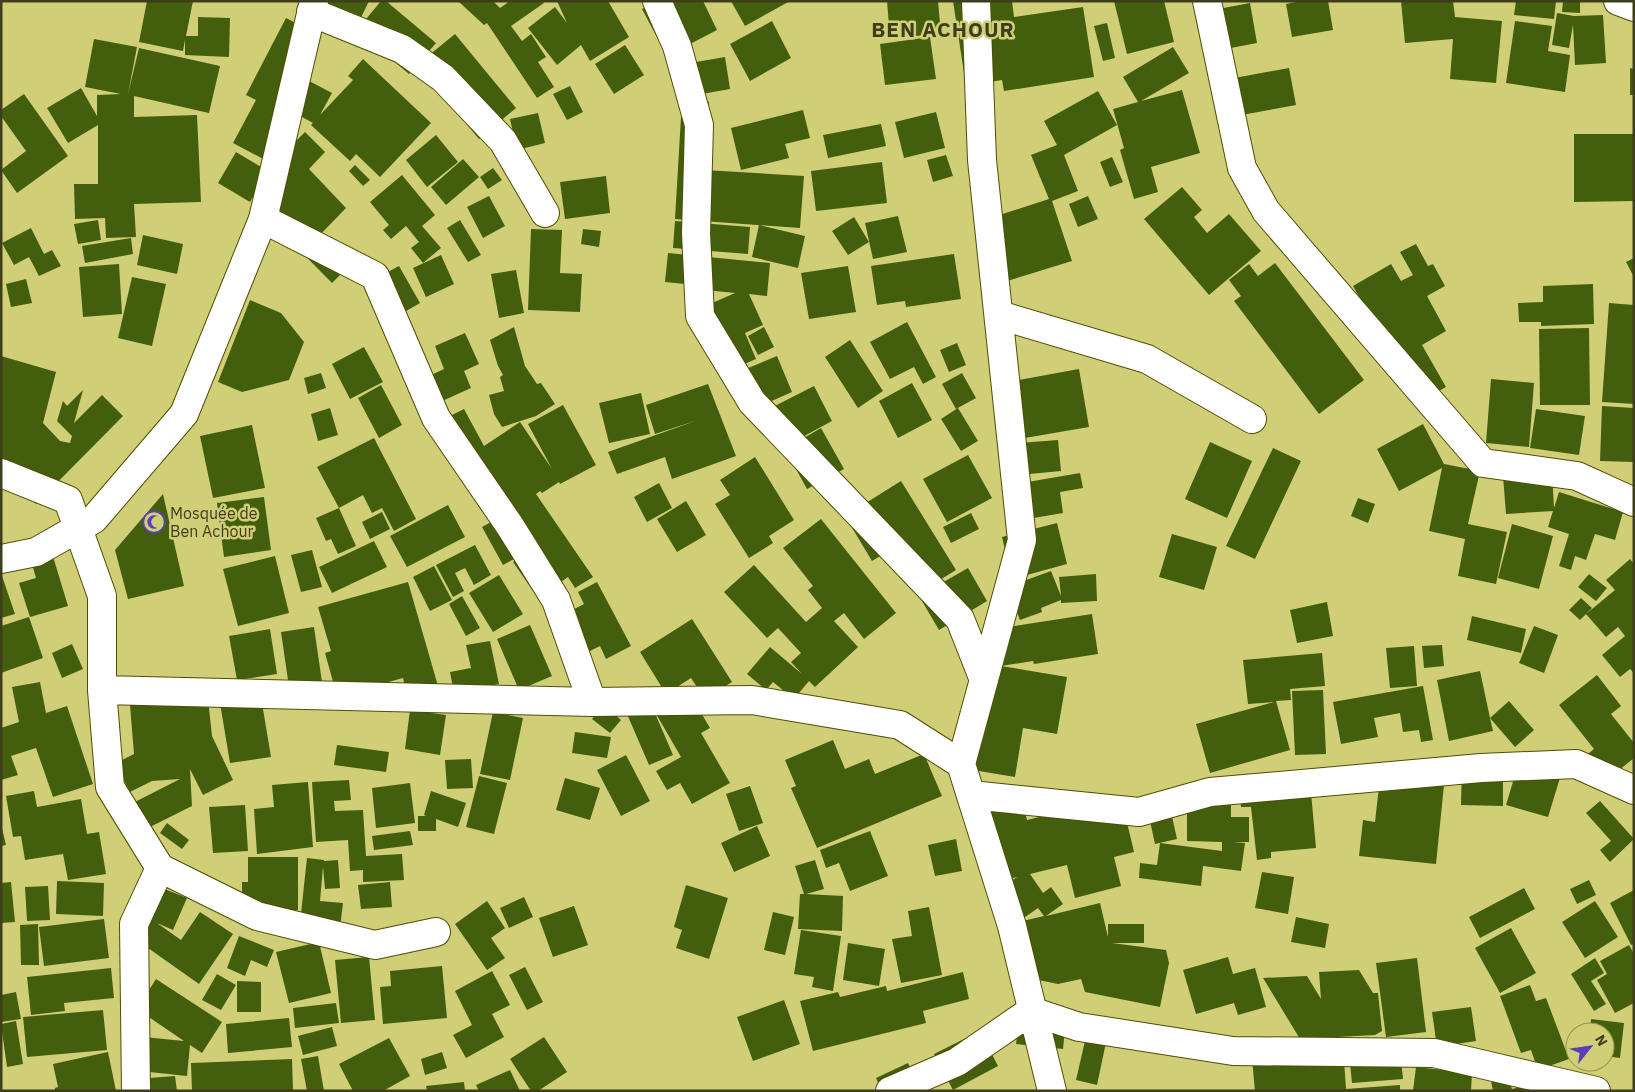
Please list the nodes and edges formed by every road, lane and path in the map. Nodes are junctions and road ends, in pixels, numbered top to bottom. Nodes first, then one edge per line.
1 (657, 1) edge
2 (976, 1) edge
3 (1207, 1) edge
4 (1618, 1) edge
5 (313, 7) edge
6 (1634, 7) edge
7 (545, 213) dead end
8 (263, 219) junction
9 (999, 316) junction
10 (1252, 419) dead end
11 (1, 473) edge
12 (1634, 502) edge
13 (78, 528) junction
14 (1, 559) edge
15 (984, 680) junction
16 (102, 690) junction
17 (592, 702) junction
18 (961, 764) junction
19 (1634, 790) edge
20 (971, 795) junction
21 (160, 868) junction
22 (436, 932) dead end
23 (1031, 1010) junction
24 (136, 1091) edge
25 (890, 1091) edge
26 (1052, 1091) edge
27 (1596, 1091) edge

1 - 15 street
2 - 9 street
3 - 12 street
4 - 6 street
5 - 7 street
5 - 8 street
8 - 13 street
8 - 17 street
9 - 10 street
9 - 15 street
11 - 13 street
13 - 14 street
13 - 16 street
15 - 18 street
16 - 17 street
16 - 21 street
17 - 18 street
18 - 20 street
19 - 20 street
20 - 23 street
21 - 22 street
21 - 24 street
23 - 25 street
23 - 26 street
23 - 27 street

